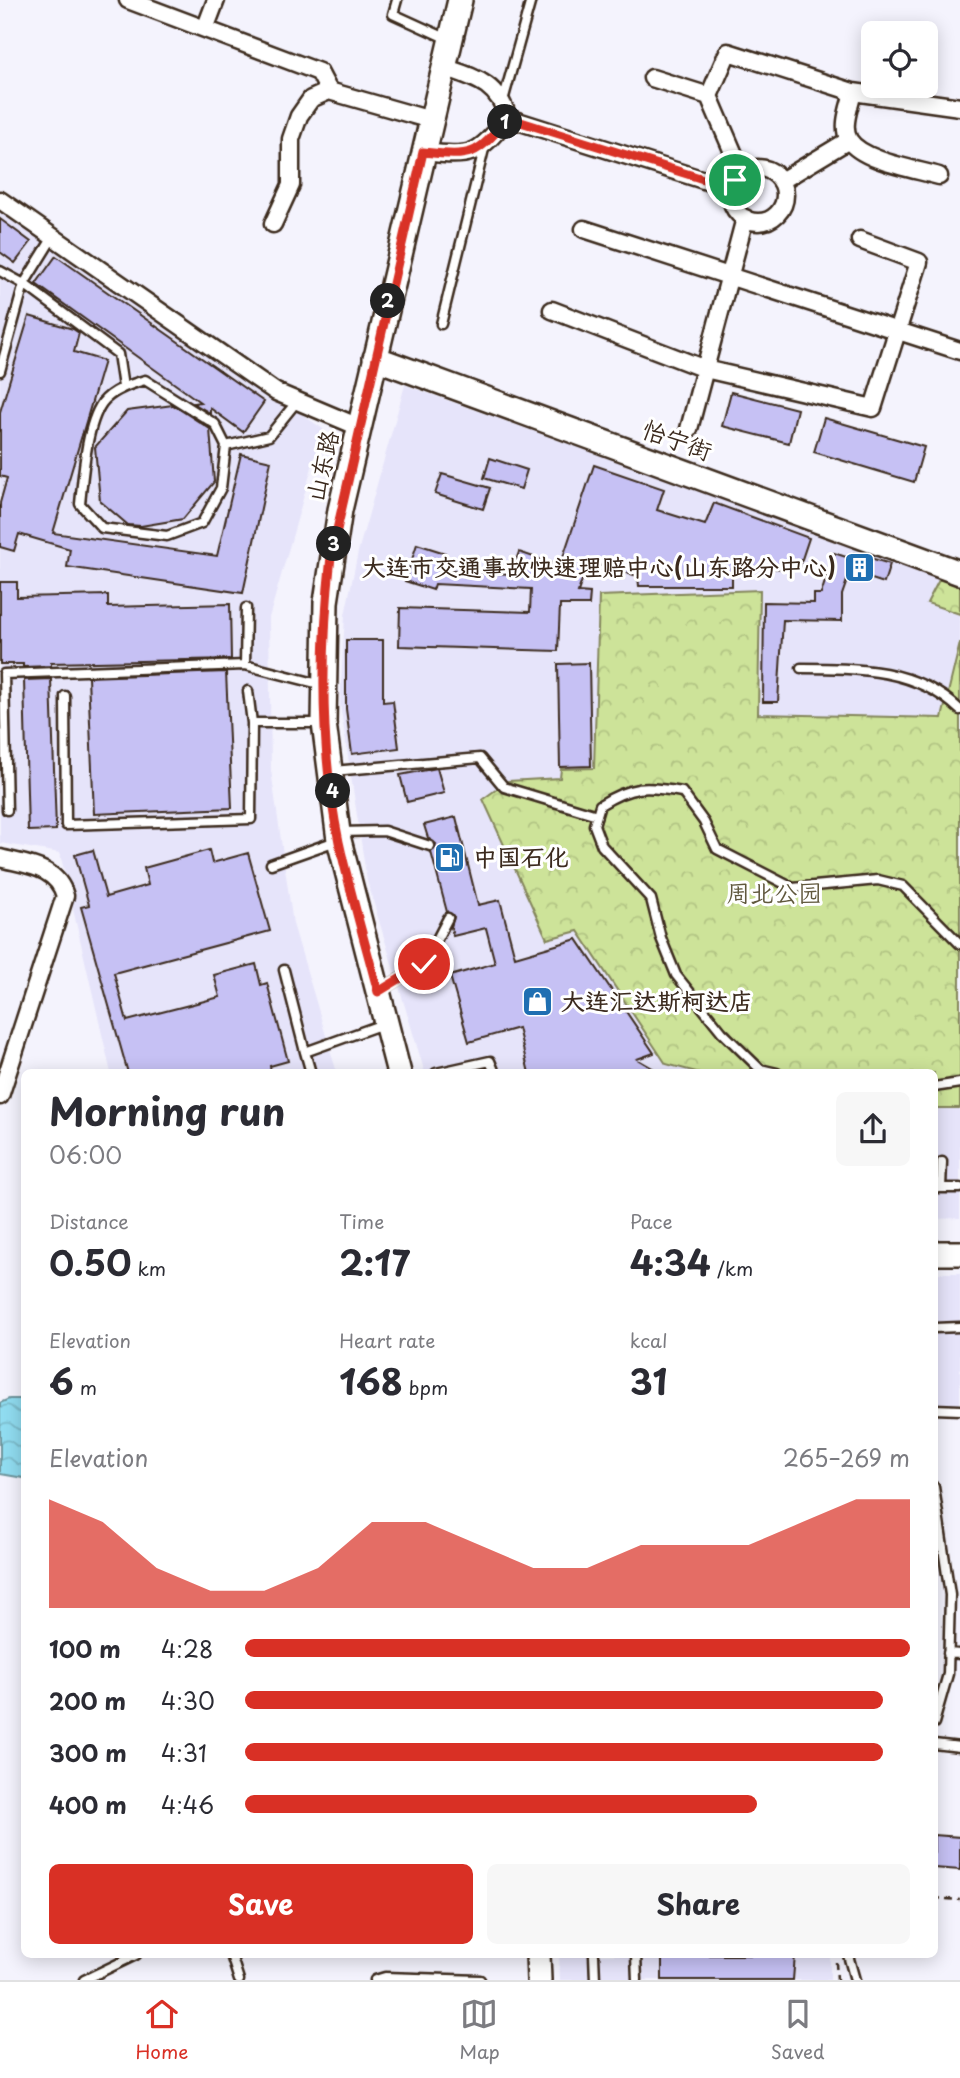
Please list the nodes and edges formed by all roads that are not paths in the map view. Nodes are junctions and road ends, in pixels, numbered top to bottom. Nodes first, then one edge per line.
1 (128, 0) edge
2 (216, 0) edge
3 (397, 0) edge
4 (460, 0) edge
5 (531, 0) edge
6 (205, 29) junction
7 (450, 41) junction
8 (444, 67) junction
9 (652, 78) dead end
10 (329, 91) junction
11 (853, 92) junction
12 (709, 96) junction
13 (503, 101) junction
14 (960, 107) edge
15 (508, 118) junction
16 (431, 120) junction
17 (849, 140) junction
18 (485, 145) junction
19 (423, 152) junction
20 (741, 173) junction
21 (939, 176) dead end
22 (781, 181) junction
23 (732, 188) junction
24 (0, 200) edge
25 (745, 218) junction
26 (273, 224) dead end
27 (584, 229) dead end
28 (53, 237) junction
29 (860, 240) dead end
30 (0, 271) edge
31 (729, 279) junction
32 (24, 284) junction
33 (552, 310) dead end
34 (442, 324) dead end
35 (898, 332) junction
36 (960, 351) edge
37 (375, 358) junction
38 (705, 369) junction
39 (0, 371) edge
40 (123, 387) junction
41 (298, 400) junction
42 (359, 427) junction
43 (689, 429) dead end
44 (226, 446) junction
45 (960, 573) edge
46 (246, 608) dead end
47 (245, 665) junction
48 (801, 668) dead end
49 (326, 685) junction
50 (248, 691) dead end
51 (65, 696) dead end
52 (960, 710) edge
53 (252, 723) junction
54 (324, 723) junction
55 (330, 771) junction
56 (7, 810) dead end
57 (597, 815) junction
58 (338, 836) junction
59 (430, 846) dead end
60 (0, 858) edge
61 (271, 864) dead end
62 (448, 918) dead end
63 (960, 944) edge
64 (284, 970) dead end
65 (378, 992) junction
66 (386, 1023) junction
67 (305, 1052) junction
68 (310, 1069) edge
69 (398, 1069) edge
70 (454, 1069) edge
71 (493, 1069) edge
72 (761, 1069) edge
73 (960, 1083) edge
74 (938, 1086) edge
75 (0, 1096) edge
76 (942, 1162) dead end
77 (938, 1188) edge
78 (960, 1188) edge
79 (960, 1253) edge
80 (938, 1254) edge
81 (960, 1327) edge
82 (938, 1328) edge
83 (938, 1409) edge
84 (960, 1410) edge
85 (938, 1514) edge
86 (950, 1595) junction
87 (960, 1595) edge
88 (948, 1653) junction
89 (960, 1654) edge
90 (938, 1709) edge
91 (938, 1744) edge
92 (960, 1747) edge
93 (130, 1958) edge
94 (232, 1958) edge
95 (538, 1958) edge
96 (594, 1958) edge
97 (636, 1958) edge
98 (849, 1958) edge
99 (84, 1980) edge
100 (239, 1980) edge
101 (375, 1980) edge
102 (480, 1980) edge
103 (539, 1980) edge
104 (595, 1980) edge
105 (637, 1980) edge
106 (855, 1980) edge

1 - 6 street
2 - 6 street
3 - 7 lane
4 - 7 main road, 山东路
5 - 13 lane
6 - 10 street
7 - 8 main road, 山东路
8 - 13 street
8 - 16 main road, 山东路
9 - 12 street
10 - 16 street
10 - 26 street
11 - 12 street
11 - 14 street
11 - 17 street
12 - 20 street
13 - 15 street
15 - 18 street
15 - 23 street
16 - 19 main road, 山东路
17 - 21 street
17 - 22 street
18 - 19 street
18 - 34 lane
19 - 37 main road, 山东路
20 - 22 street
20 - 23 street
22 - 25 street
23 - 25 street
24 - 28 street
25 - 31 street
27 - 31 street
28 - 32 lane
28 - 41 street
29 - 35 street
30 - 32 lane
31 - 35 street
31 - 38 street
32 - 39 lane
32 - 40 lane
33 - 38 street
35 - 36 street
35 - 38 street
37 - 42 main road, 山东路
37 - 45 main road, 怡宁街
38 - 43 street
40 - 44 lane
40 - 44 lane
41 - 42 street
41 - 44 lane
42 - 49 main road, 山东路
46 - 47 lane
47 - 49 lane
47 - 56 lane
48 - 52 lane
49 - 54 main road, 山东路
50 - 53 lane
51 - 53 lane
53 - 54 lane
54 - 55 main road, 山东路
55 - 57 lane
55 - 58 main road, 山东路
57 - 63 lane
57 - 72 lane
58 - 59 lane
58 - 61 lane
58 - 65 main road, 山东路
60 - 75 street
62 - 65 lane
64 - 67 lane
65 - 66 main road, 山东路
66 - 67 lane
66 - 69 main road, 山东路
67 - 68 lane
70 - 71 lane
73 - 74 lane
76 - 77 lane
77 - 78 lane
79 - 80 main road
81 - 82 lane
83 - 84 lane
85 - 86 lane
86 - 87 lane
86 - 88 lane
88 - 89 lane
88 - 90 lane
91 - 92 lane
93 - 99 lane
94 - 100 lane
95 - 103 main road
96 - 104 lane
97 - 105 lane
98 - 106 lane
101 - 102 lane

